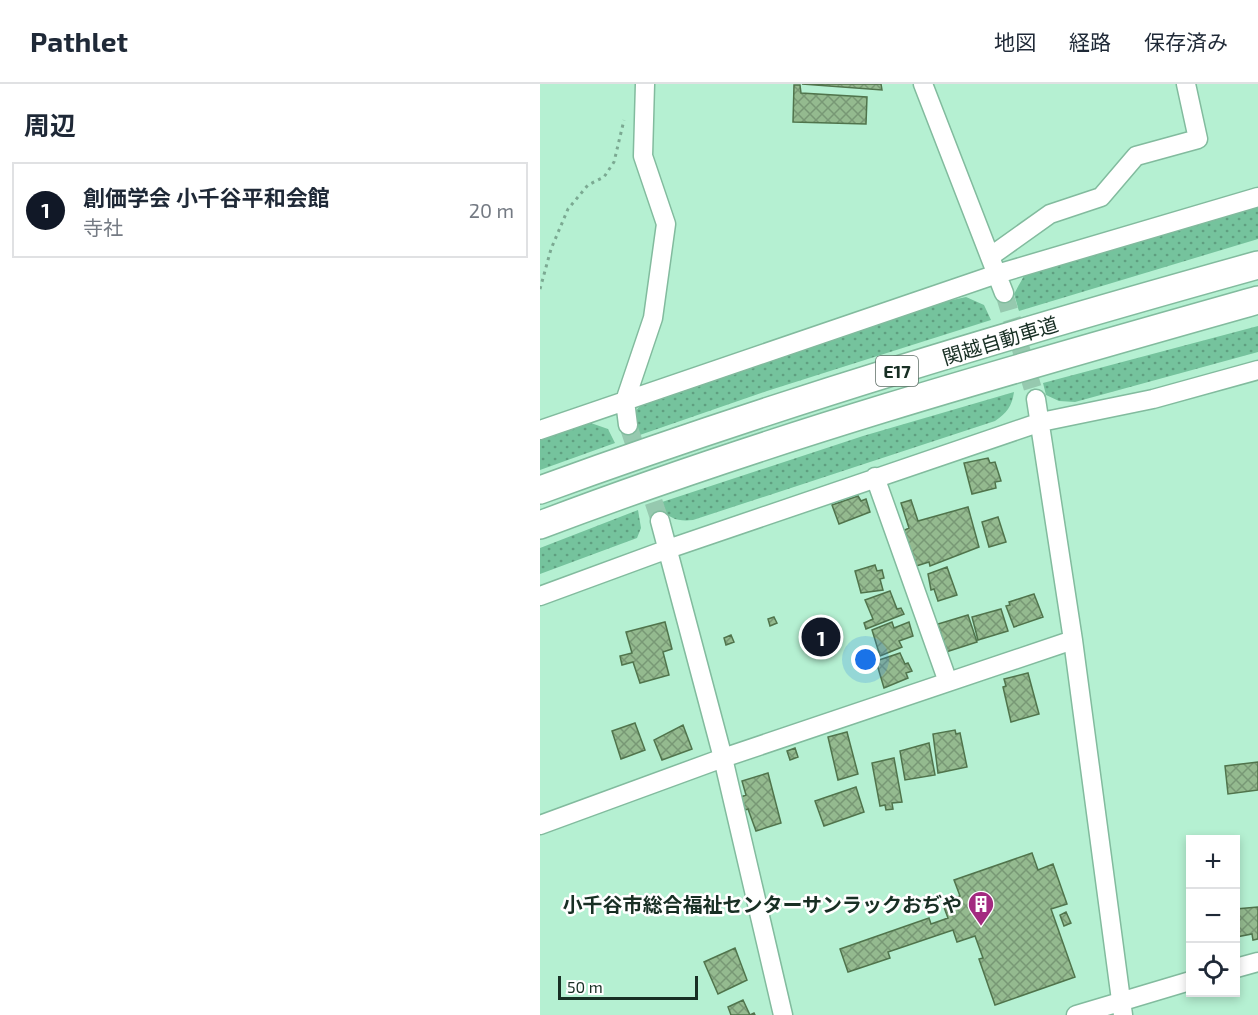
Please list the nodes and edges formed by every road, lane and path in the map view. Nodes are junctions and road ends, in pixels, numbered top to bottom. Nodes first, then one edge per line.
1 (645, 84) edge
2 (923, 84) edge
3 (1186, 84) edge
4 (626, 114) dead end
5 (1258, 197) edge
6 (991, 256) junction
7 (1258, 265) edge
8 (997, 274) junction
9 (540, 289) edge
10 (1004, 293) tunnel mouth
11 (1258, 300) edge
12 (1258, 370) edge
13 (1036, 399) tunnel mouth
14 (625, 401) junction
15 (1041, 422) junction
16 (628, 425) tunnel mouth
17 (540, 430) edge
18 (875, 477) junction
19 (540, 490) edge
20 (660, 521) tunnel mouth
21 (540, 525) edge
22 (668, 549) junction
23 (540, 596) edge
24 (1073, 640) junction
25 (948, 682) junction
26 (723, 758) junction
27 (540, 825) edge
28 (1258, 962) edge
29 (1240, 967) edge
30 (1186, 983) edge
31 (1122, 1007) edge
32 (783, 1015) edge
33 (1076, 1015) edge

1 - 14 street
2 - 6 street
3 - 6 street
4 - 9 path
5 - 8 street
6 - 8 street
7 - 19 highway, 関越自動車道 / E17
8 - 10 street
8 - 14 street
11 - 21 highway, 関越自動車道 / E17
12 - 15 street
13 - 15 street
14 - 16 street
14 - 17 street
15 - 18 street
15 - 24 street
18 - 22 street
18 - 25 street
20 - 22 street
22 - 23 street
22 - 26 street
24 - 25 street
24 - 31 street
25 - 26 street
26 - 27 street
26 - 32 street
28 - 29 street
30 - 31 street
31 - 33 street

